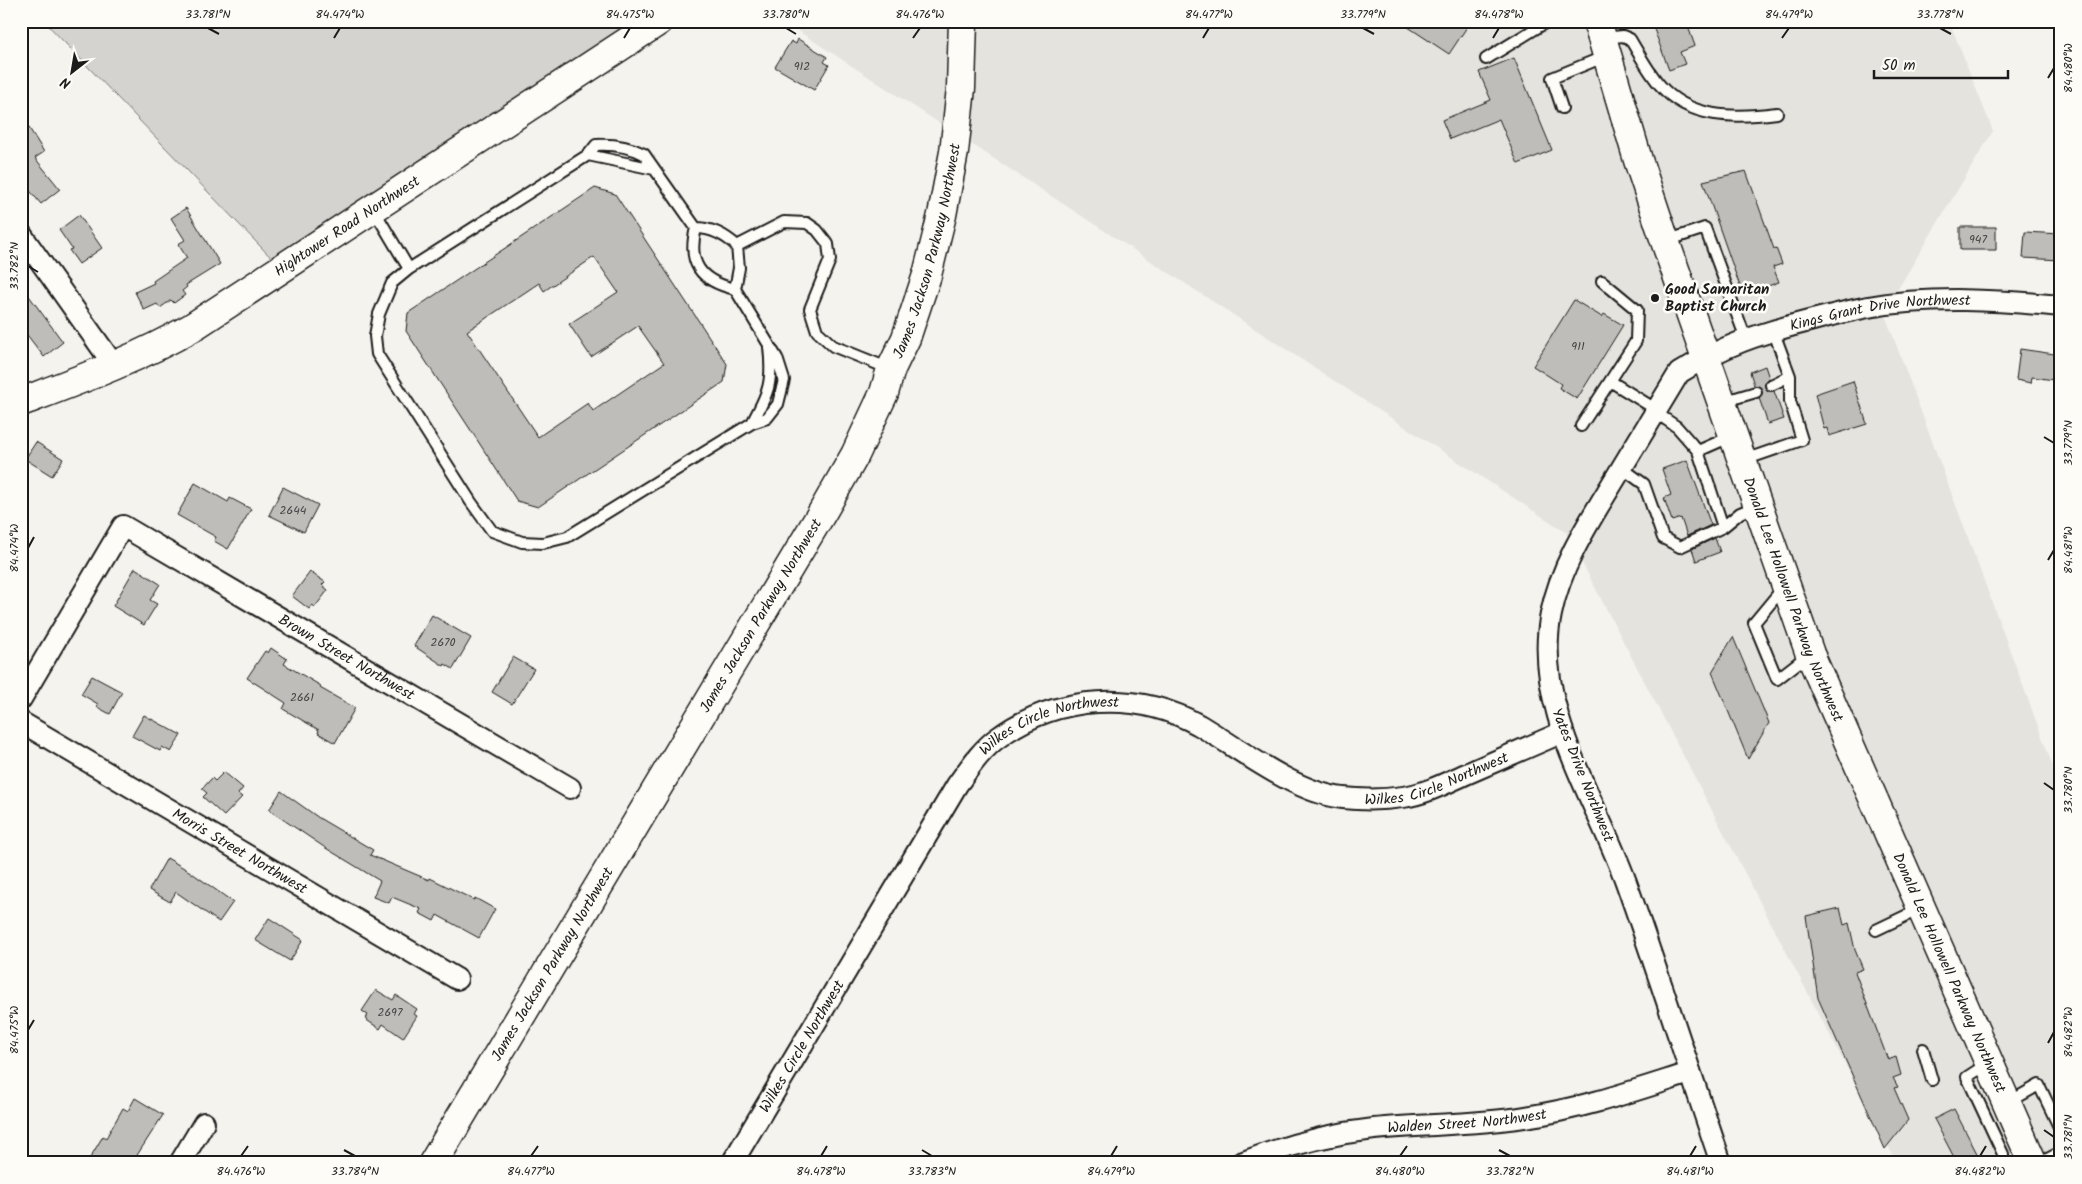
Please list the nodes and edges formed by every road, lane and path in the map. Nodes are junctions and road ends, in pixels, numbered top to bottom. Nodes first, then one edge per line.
1 (659, 21) edge
2 (963, 21) edge
3 (1548, 21) edge
4 (1602, 39) edge
5 (1486, 59) dead end
6 (1562, 108) dead end
7 (1778, 114) dead end
8 (588, 154) junction
9 (654, 169) junction
10 (373, 208) junction
11 (696, 228) junction
12 (21, 234) edge
13 (1665, 241) junction
14 (737, 246) junction
15 (409, 269) junction
16 (1602, 282) dead end
17 (735, 289) junction
18 (2061, 306) edge
19 (1773, 330) junction
20 (1746, 339) junction
21 (1706, 357) junction
22 (112, 368) junction
23 (891, 369) junction
24 (1790, 376) junction
25 (1610, 381) junction
26 (1771, 385) dead end
27 (1756, 392) dead end
28 (21, 402) edge
29 (1721, 403) junction
30 (1656, 411) junction
31 (1581, 426) dead end
32 (1732, 436) junction
33 (1698, 451) junction
34 (1741, 461) junction
35 (1622, 468) junction
36 (1757, 506) junction
37 (1723, 528) junction
38 (1785, 585) junction
39 (1810, 654) junction
40 (21, 700) edge
41 (21, 722) edge
42 (1563, 732) junction
43 (570, 788) dead end
44 (1921, 909) junction
45 (1876, 930) dead end
46 (457, 980) dead end
47 (1923, 1049) dead end
48 (1988, 1064) junction
49 (1690, 1073) junction
50 (1932, 1080) dead end
51 (2006, 1104) junction
52 (204, 1124) dead end
53 (2061, 1131) edge
54 (2061, 1152) edge
55 (180, 1163) edge
56 (433, 1163) edge
57 (732, 1163) edge
58 (1241, 1163) edge
59 (1721, 1163) edge
60 (2004, 1163) edge
61 (2033, 1163) edge
62 (2040, 1163) edge

1 - 10 main road, Hightower Road Northwest
2 - 23 main road, James Jackson Parkway Northwest
3 - 5 lane
4 - 6 lane
4 - 7 lane
4 - 13 main road, Donald Lee Hollowell Parkway Northwest
8 - 9 lane
8 - 9 lane
8 - 15 lane
9 - 11 lane
10 - 15 lane
10 - 22 main road, Hightower Road Northwest
11 - 14 lane
11 - 17 lane
12 - 22 street
13 - 20 lane
13 - 21 main road, Donald Lee Hollowell Parkway Northwest
14 - 17 lane
14 - 23 lane
15 - 17 lane
16 - 25 lane
18 - 19 street, Kings Grant Drive Northwest
19 - 20 street, Kings Grant Drive Northwest
19 - 24 lane
20 - 21 street, Kings Grant Drive Northwest
21 - 29 main road, Donald Lee Hollowell Parkway Northwest
21 - 30 street, Yates Drive Northwest
22 - 28 main road, Hightower Road Northwest
23 - 56 main road, James Jackson Parkway Northwest
24 - 26 lane
24 - 34 lane
25 - 30 lane
25 - 31 lane
27 - 29 lane
29 - 32 main road, Donald Lee Hollowell Parkway Northwest
30 - 33 lane
30 - 35 street, Yates Drive Northwest
32 - 33 lane
32 - 34 main road, Donald Lee Hollowell Parkway Northwest
33 - 37 lane
34 - 36 main road, Donald Lee Hollowell Parkway Northwest
35 - 37 lane
35 - 42 street, Yates Drive Northwest
36 - 37 lane
36 - 38 main road, Donald Lee Hollowell Parkway Northwest
38 - 39 main road, Donald Lee Hollowell Parkway Northwest
38 - 39 lane
39 - 44 main road, Donald Lee Hollowell Parkway Northwest
40 - 43 street, Brown Street Northwest
41 - 46 street, Morris Street Northwest
42 - 49 street, Yates Drive Northwest
42 - 57 street, Wilkes Circle Northwest
44 - 45 lane
44 - 48 main road, Donald Lee Hollowell Parkway Northwest
47 - 50 lane
48 - 51 main road, Donald Lee Hollowell Parkway Northwest
48 - 60 lane
49 - 58 street, Walden Street Northwest
49 - 59 street, Yates Drive Northwest
51 - 53 lane
51 - 61 main road, Donald Lee Hollowell Parkway Northwest
52 - 55 street
54 - 62 lane

